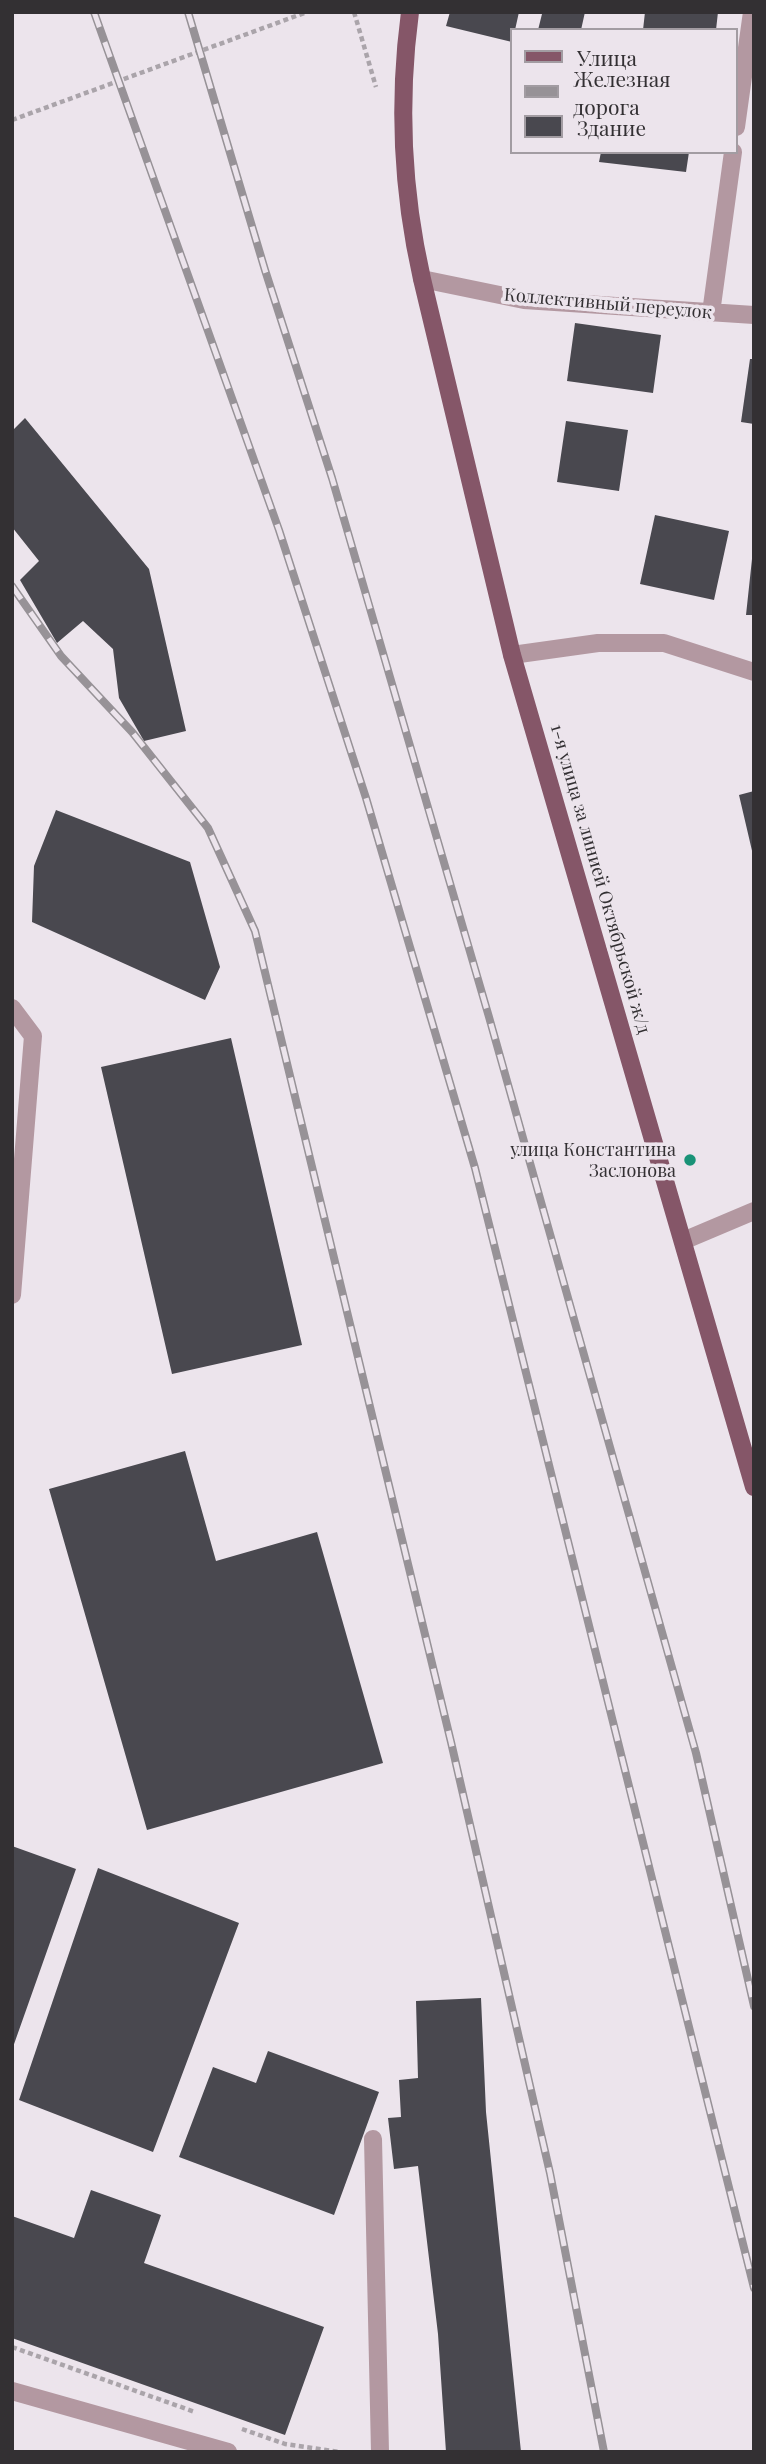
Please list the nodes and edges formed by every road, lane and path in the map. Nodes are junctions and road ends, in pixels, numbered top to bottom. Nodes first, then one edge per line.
1 (307, 12) edge
2 (410, 12) edge
3 (752, 12) edge
4 (738, 113) edge
5 (12, 120) edge
6 (733, 154) edge
7 (422, 279) junction
8 (711, 313) junction
9 (754, 315) edge
10 (512, 655) junction
11 (754, 672) edge
12 (12, 1008) edge
13 (754, 1211) edge
14 (683, 1241) junction
15 (12, 1295) edge
16 (750, 1459) edge
17 (754, 1487) edge
18 (373, 2139) dead end
19 (12, 2347) edge
20 (12, 2390) edge
21 (207, 2416) dead end
22 (233, 2425) dead end
23 (228, 2452) edge
24 (340, 2452) edge
25 (380, 2452) edge

1 - 5 path
2 - 7 main road, 1-я улица за линией Октябрьской ж/д
3 - 4 street
6 - 8 street
7 - 8 street, Коллективный переулок
7 - 10 main road, 1-я улица за линией Октябрьской ж/д
8 - 9 street, Коллективный переулок
10 - 11 street
10 - 14 main road, 1-я улица за линией Октябрьской ж/д
12 - 15 street
13 - 14 street
14 - 16 main road, 1-я улица за линией Октябрьской ж/д
16 - 17 main road, 1-я улица за линией Октябрьской ж/д
18 - 25 street
19 - 21 path
20 - 23 street
22 - 24 path

